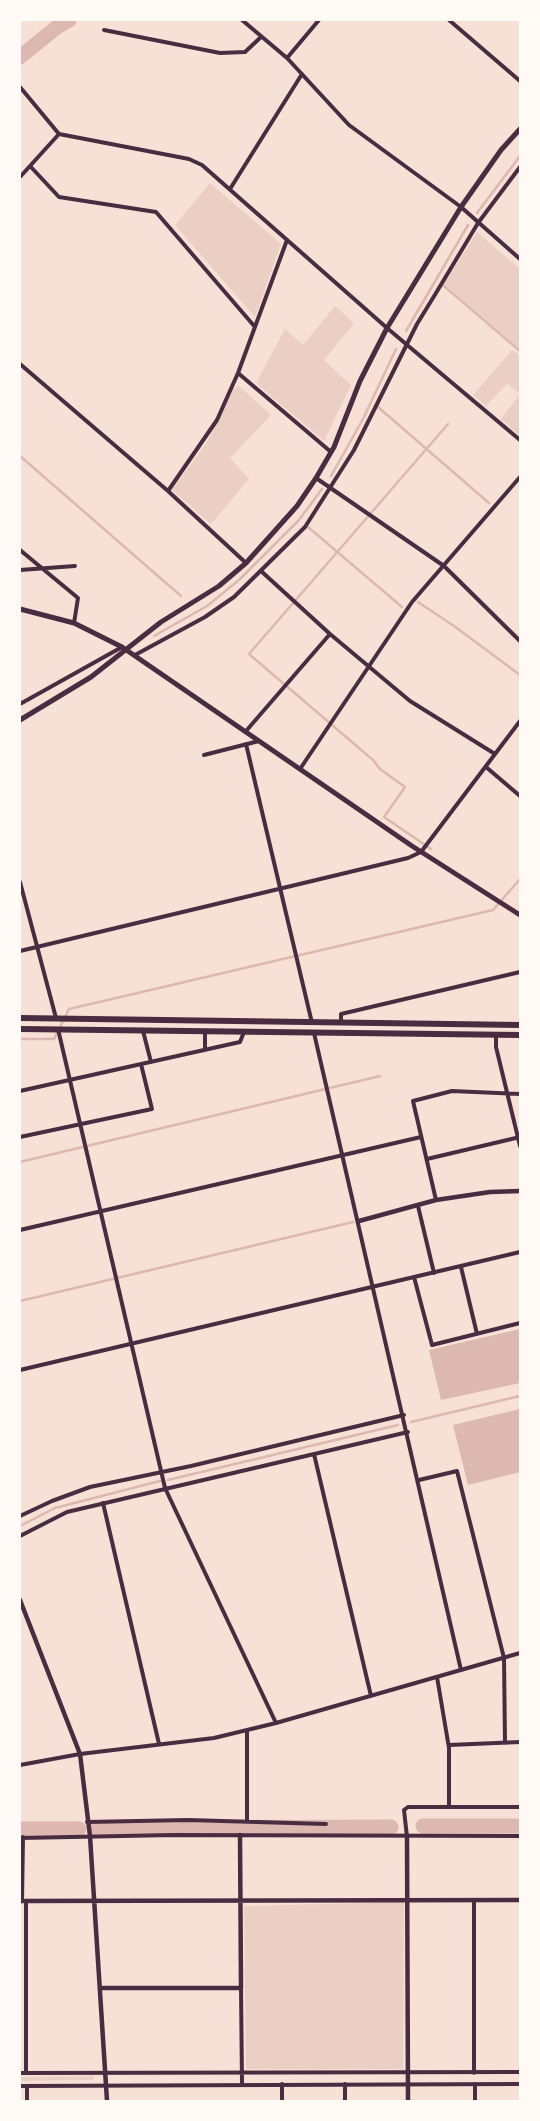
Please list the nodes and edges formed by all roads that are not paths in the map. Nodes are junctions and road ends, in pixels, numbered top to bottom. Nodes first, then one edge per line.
1 (242, 20) edge
2 (318, 20) edge
3 (449, 20) edge
4 (104, 30) dead end
5 (261, 36) junction
6 (288, 58) junction
7 (302, 74) junction
8 (520, 82) edge
9 (20, 87) edge
10 (520, 129) edge
11 (59, 134) junction
12 (30, 166) junction
13 (520, 167) edge
14 (20, 176) edge
15 (230, 190) junction
16 (460, 207) junction
17 (478, 223) junction
18 (287, 240) junction
19 (520, 259) edge
20 (254, 328) junction
21 (387, 328) junction
22 (408, 344) junction
23 (20, 364) edge
24 (238, 373) junction
25 (520, 440) edge
26 (331, 452) junction
27 (520, 477) edge
28 (316, 478) junction
29 (331, 488) junction
30 (168, 491) junction
31 (20, 550) edge
32 (246, 563) junction
33 (75, 566) dead end
34 (444, 566) junction
35 (20, 570) edge
36 (43, 570) junction
37 (261, 571) junction
38 (20, 609) edge
39 (74, 622) junction
40 (330, 634) junction
41 (520, 641) edge
42 (124, 648) junction
43 (135, 655) junction
44 (369, 667) junction
45 (20, 704) edge
46 (20, 720) edge
47 (520, 721) edge
48 (246, 731) junction
49 (259, 741) junction
50 (246, 744) junction
51 (496, 754) junction
52 (204, 755) dead end
53 (486, 767) junction
54 (300, 769) junction
55 (520, 796) edge
56 (422, 852) junction
57 (20, 882) edge
58 (281, 890) junction
59 (520, 915) edge
60 (36, 947) junction
61 (20, 951) edge
62 (520, 972) edge
63 (20, 1018) edge
64 (56, 1018) junction
65 (341, 1022) junction
66 (312, 1023) junction
67 (520, 1025) edge
68 (20, 1029) edge
69 (58, 1029) junction
70 (143, 1031) junction
71 (205, 1032) junction
72 (244, 1032) junction
73 (314, 1033) junction
74 (496, 1035) junction
75 (520, 1035) edge
76 (205, 1050) junction
77 (151, 1062) junction
78 (142, 1064) junction
79 (68, 1080) junction
80 (20, 1092) edge
81 (507, 1093) junction
82 (520, 1094) edge
83 (78, 1124) junction
84 (421, 1137) junction
85 (519, 1137) edge
86 (20, 1138) edge
87 (520, 1146) edge
88 (344, 1155) junction
89 (427, 1159) junction
90 (520, 1191) edge
91 (436, 1200) junction
92 (418, 1206) junction
93 (98, 1212) junction
94 (359, 1221) junction
95 (20, 1230) edge
96 (520, 1252) edge
97 (461, 1267) junction
98 (434, 1273) junction
99 (414, 1277) junction
100 (374, 1287) junction
101 (520, 1323) edge
102 (476, 1334) junction
103 (130, 1345) junction
104 (20, 1370) edge
105 (404, 1415) junction
106 (408, 1432) junction
107 (314, 1454) junction
108 (161, 1472) junction
109 (419, 1480) junction
110 (165, 1488) junction
111 (103, 1503) junction
112 (20, 1516) edge
113 (20, 1536) edge
114 (20, 1600) edge
115 (520, 1653) edge
116 (504, 1658) junction
117 (461, 1670) junction
118 (437, 1677) junction
119 (371, 1696) junction
120 (276, 1723) junction
121 (247, 1730) junction
122 (520, 1742) edge
123 (505, 1743) junction
124 (159, 1744) junction
125 (449, 1745) junction
126 (80, 1754) junction
127 (20, 1765) edge
128 (449, 1807) junction
129 (520, 1807) edge
130 (247, 1820) junction
131 (87, 1822) junction
132 (326, 1824) dead end
133 (240, 1835) junction
134 (90, 1836) junction
135 (520, 1836) edge
136 (22, 1837) edge
137 (407, 1837) junction
138 (241, 1900) junction
139 (408, 1900) junction
140 (474, 1900) junction
141 (520, 1900) edge
142 (23, 1901) edge
143 (95, 1901) junction
144 (100, 1988) junction
145 (241, 1988) junction
146 (20, 2072) edge
147 (26, 2072) junction
148 (105, 2072) junction
149 (241, 2072) junction
150 (520, 2072) edge
151 (474, 2073) junction
152 (407, 2074) junction
153 (106, 2084) junction
154 (242, 2084) junction
155 (282, 2084) junction
156 (345, 2084) junction
157 (408, 2084) junction
158 (475, 2084) junction
159 (520, 2084) edge
160 (20, 2086) edge
161 (27, 2086) junction
162 (27, 2101) edge
163 (107, 2101) edge
164 (282, 2101) edge
165 (345, 2101) edge
166 (408, 2101) edge
167 (475, 2101) edge

1 - 5 street
2 - 6 street
3 - 8 street
4 - 5 street
5 - 6 street
6 - 7 street
7 - 15 street
7 - 16 street
9 - 11 street
10 - 16 main road
11 - 12 street
11 - 15 street
12 - 14 street
12 - 20 street
13 - 17 street
15 - 18 street
16 - 17 street
16 - 21 main road
17 - 19 street
17 - 22 street
18 - 20 street
18 - 21 street
20 - 24 street
21 - 22 street
21 - 26 main road
22 - 25 street
22 - 29 street
23 - 30 street
24 - 26 street
24 - 30 street
26 - 28 main road
27 - 34 street
28 - 29 street
28 - 32 main road
29 - 34 street
29 - 37 street
30 - 32 street
31 - 36 street
32 - 42 main road
33 - 36 street
34 - 41 street
34 - 44 street
35 - 36 street
36 - 39 street
37 - 40 street
37 - 43 street
38 - 39 main road
39 - 42 main road
40 - 44 street
40 - 48 street
42 - 43 main road
42 - 45 street
42 - 46 main road
43 - 48 main road
44 - 51 street
44 - 54 street
47 - 51 street
48 - 49 main road
49 - 50 street
49 - 54 main road
50 - 52 street
50 - 58 street
51 - 53 street
53 - 55 street
53 - 56 street
54 - 56 main road
56 - 58 street
56 - 59 main road
57 - 60 street
58 - 60 street
58 - 66 street
60 - 61 street
60 - 64 street
62 - 65 street
63 - 64 highway
64 - 66 highway
65 - 66 highway
65 - 67 highway
68 - 69 highway
69 - 70 highway
69 - 79 street
70 - 71 highway
70 - 77 street
71 - 72 highway
71 - 76 street
72 - 73 highway
72 - 76 street
73 - 74 highway
73 - 88 street
74 - 75 highway
74 - 81 street
76 - 77 street
77 - 78 street
78 - 79 street
78 - 83 street
79 - 80 street
79 - 83 street
81 - 82 street
81 - 84 street
81 - 85 street
83 - 86 street
83 - 93 street
84 - 88 street
84 - 89 street
85 - 87 street
85 - 89 street
88 - 93 street
88 - 94 street
89 - 91 street
90 - 91 street
91 - 92 street
92 - 94 street
92 - 98 street
93 - 95 street
93 - 103 street
94 - 100 street
96 - 97 street
97 - 98 street
97 - 102 street
98 - 99 street
99 - 100 street
99 - 102 street
100 - 103 street
100 - 105 street
101 - 102 street
103 - 104 street
103 - 108 street
105 - 106 street
105 - 108 street
106 - 107 street
106 - 109 street
107 - 110 street
107 - 119 street
108 - 110 street
108 - 112 street
109 - 116 street
109 - 117 street
110 - 111 street
110 - 120 street
111 - 113 street
111 - 124 street
114 - 126 street
115 - 116 street
116 - 117 street
116 - 123 street
117 - 118 street
118 - 119 street
118 - 125 street
119 - 120 street
120 - 121 street
121 - 124 street
121 - 130 street
122 - 123 street
123 - 125 street
124 - 126 street
125 - 128 street
126 - 127 street
126 - 131 street
128 - 129 street
128 - 137 street
130 - 131 street
130 - 132 street
131 - 134 street
133 - 134 street
133 - 137 street
133 - 138 street
134 - 136 street
134 - 143 street
135 - 137 street
136 - 142 street
137 - 139 street
138 - 139 street
138 - 143 street
138 - 145 street
139 - 140 street
139 - 152 street
140 - 141 street
140 - 151 street
142 - 143 street
142 - 147 street
143 - 144 street
144 - 145 street
144 - 148 street
145 - 149 street
146 - 147 street
147 - 148 street
148 - 149 street
148 - 153 street
149 - 152 street
149 - 154 street
150 - 151 street
151 - 152 street
152 - 157 street
153 - 154 street
153 - 161 street
153 - 163 street
154 - 155 street
155 - 156 street
155 - 164 street
156 - 157 street
156 - 165 street
157 - 158 street
157 - 166 street
158 - 159 street
158 - 167 street
160 - 161 street
161 - 162 street

